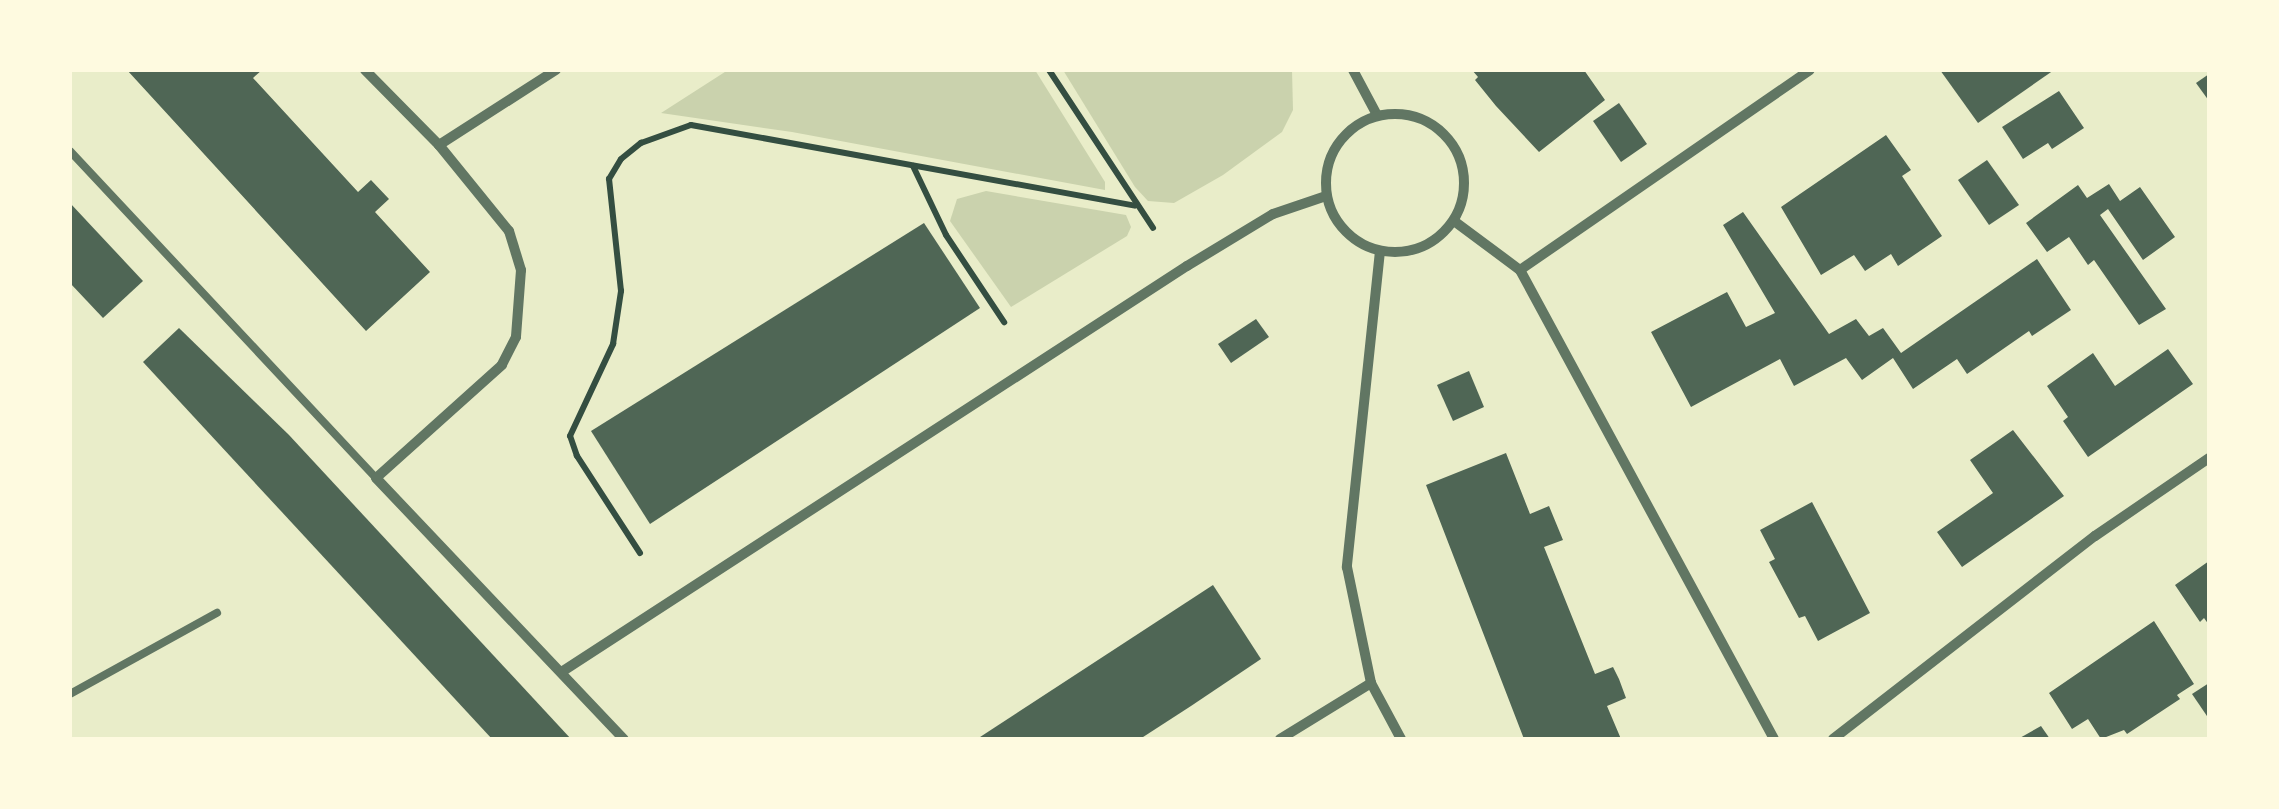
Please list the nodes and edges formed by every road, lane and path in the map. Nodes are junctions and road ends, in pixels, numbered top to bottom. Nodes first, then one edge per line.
1 (365, 70) edge
2 (556, 70) edge
3 (1049, 70) edge
4 (1353, 70) edge
5 (1810, 70) edge
6 (1377, 116) junction
7 (439, 145) junction
8 (70, 151) edge
9 (912, 165) junction
10 (1326, 196) junction
11 (1134, 206) junction
12 (1454, 221) junction
13 (1152, 228) dead end
14 (1380, 251) junction
15 (1520, 270) junction
16 (1004, 322) dead end
17 (2209, 458) edge
18 (376, 478) junction
19 (640, 554) dead end
20 (217, 613) dead end
21 (563, 671) junction
22 (1371, 683) junction
23 (70, 694) edge
24 (624, 739) edge
25 (1280, 739) edge
26 (1401, 739) edge
27 (1774, 739) edge
28 (1833, 739) edge

1 - 7 street
2 - 7 street
3 - 11 path
4 - 6 street
5 - 15 street
6 - 10 street
6 - 12 street
7 - 18 street
8 - 18 lane
9 - 11 path
9 - 16 path
9 - 19 path
10 - 14 street
10 - 21 street
11 - 13 path
12 - 14 street
12 - 15 street
14 - 22 street
15 - 27 street
17 - 28 street
18 - 21 street
20 - 23 lane
21 - 24 street
22 - 25 street
22 - 26 street

